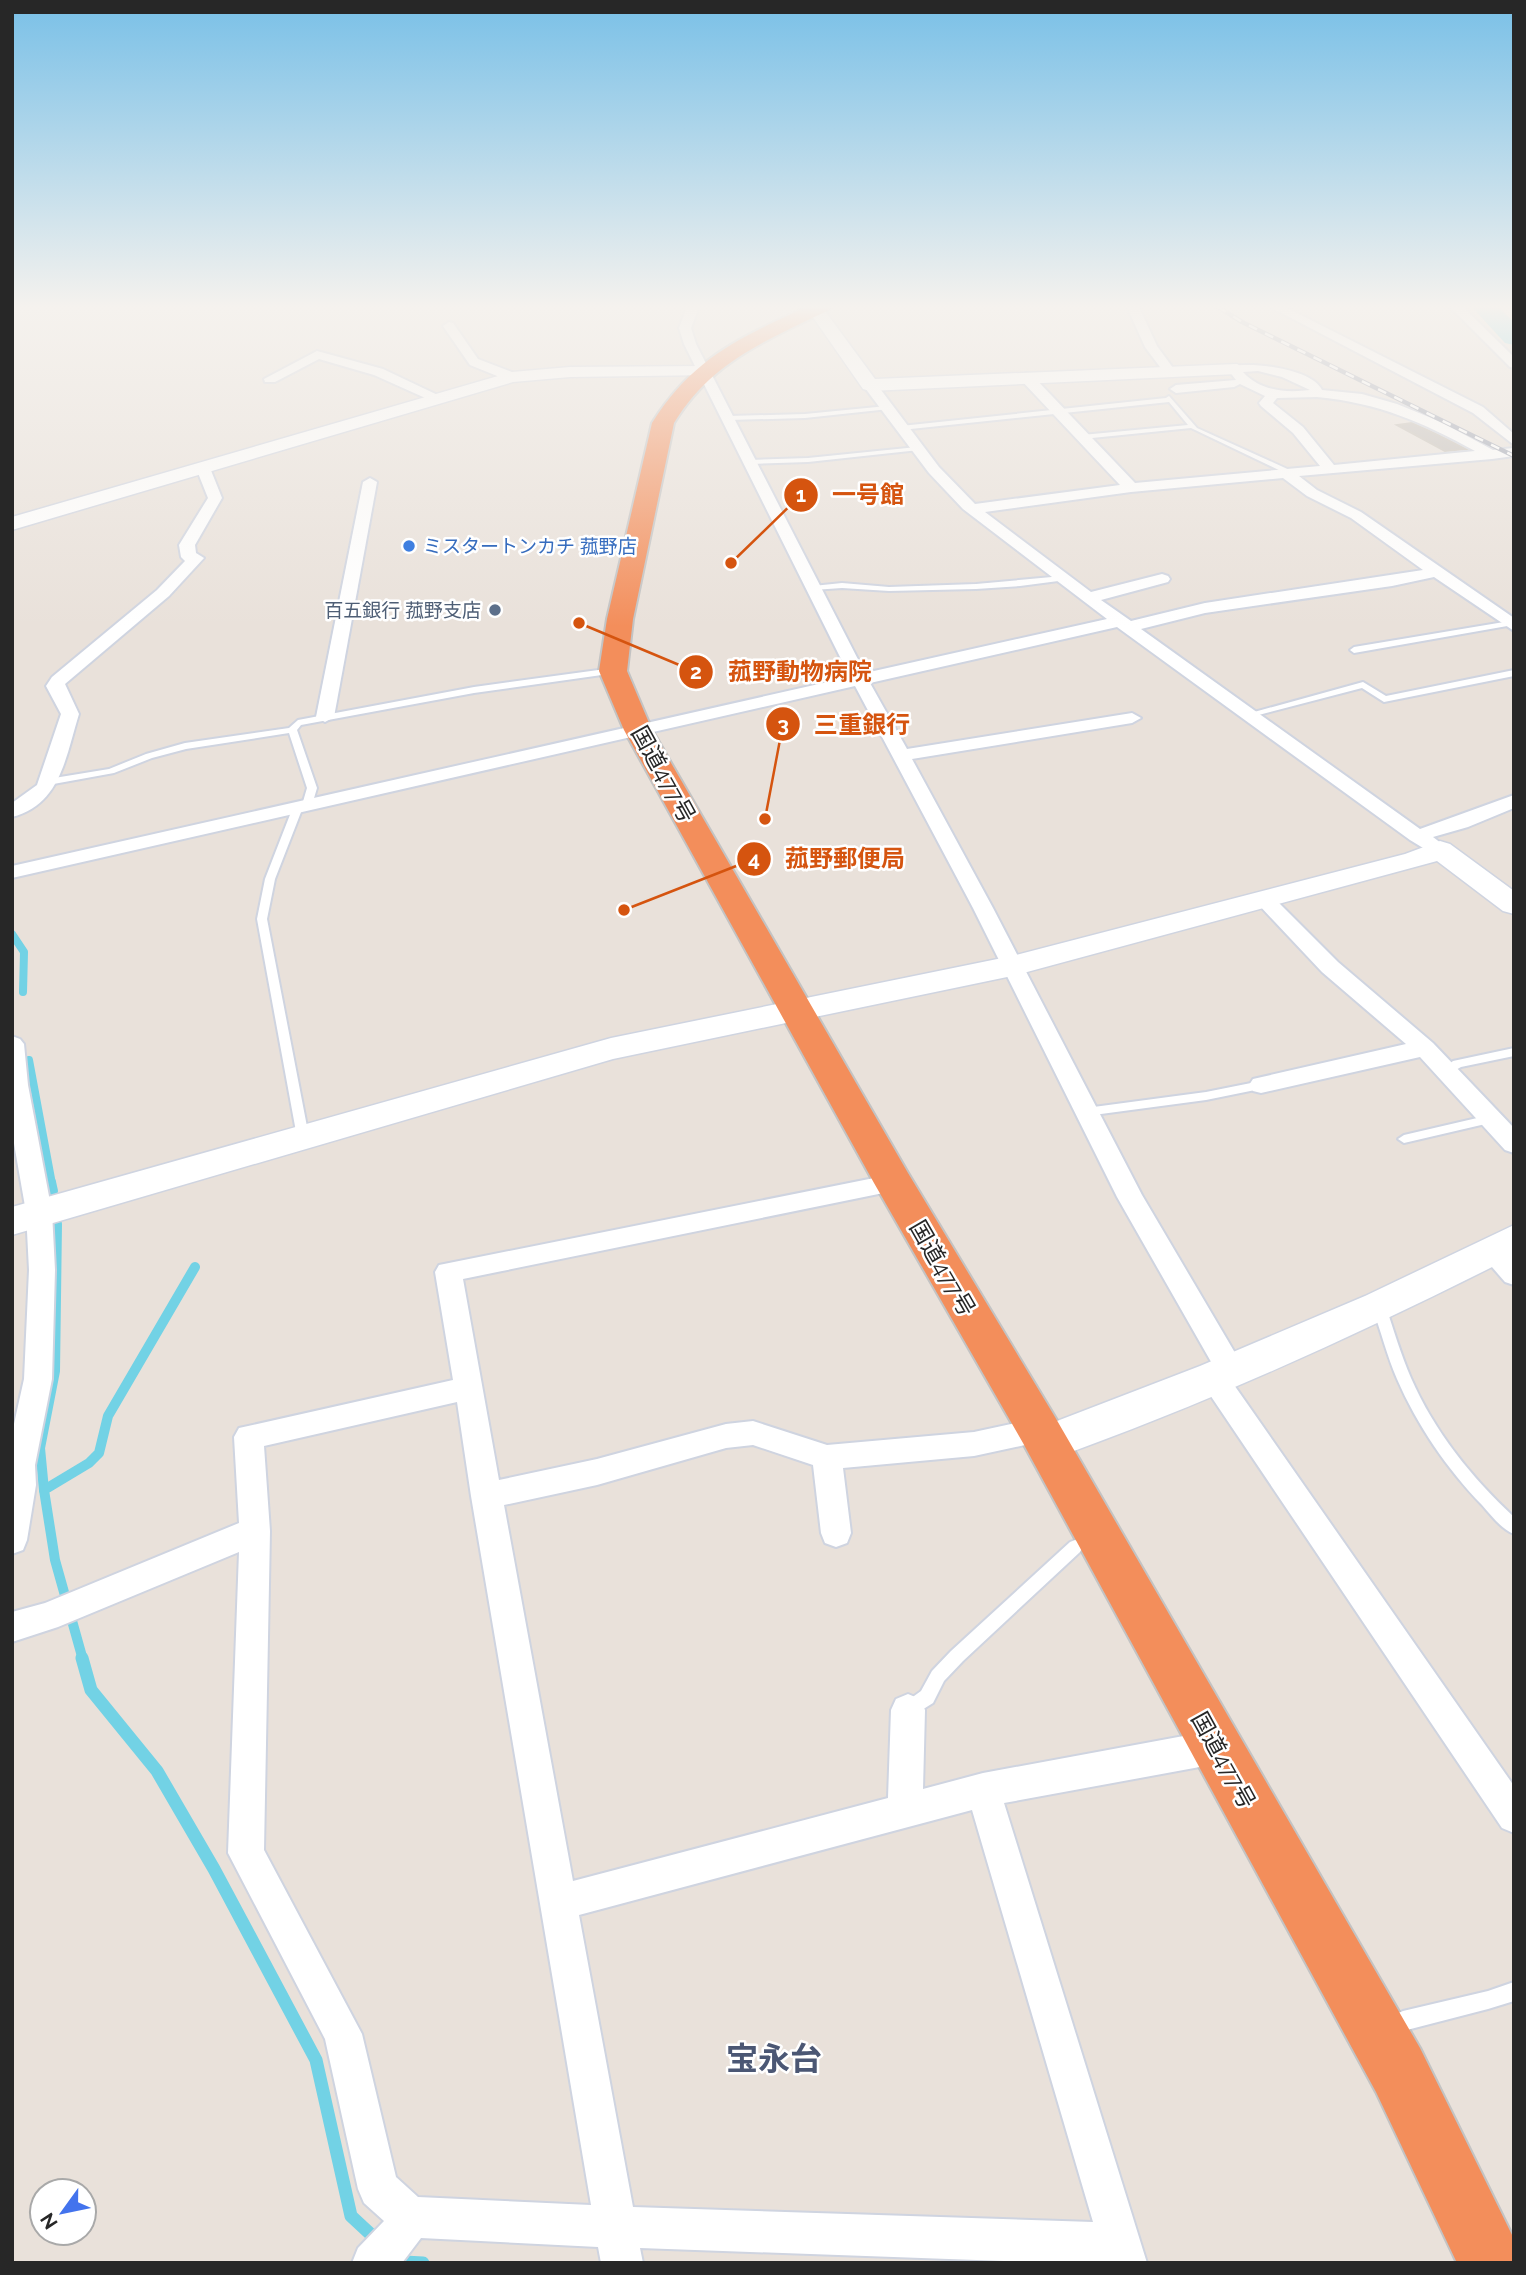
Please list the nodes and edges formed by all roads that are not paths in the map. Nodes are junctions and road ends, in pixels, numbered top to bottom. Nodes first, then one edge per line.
1 (386, 413) edge
2 (669, 413) edge
3 (727, 413) edge
4 (834, 413) edge
5 (891, 413) edge
6 (1037, 413) edge
7 (1059, 413) edge
8 (1185, 413) edge
9 (1278, 413) edge
10 (1406, 413) edge
11 (1482, 413) edge
12 (729, 418) junction
13 (1193, 426) junction
14 (901, 428) junction
15 (1082, 437) junction
16 (1514, 441) edge
17 (918, 449) junction
18 (1514, 452) edge
19 (1492, 455) junction
20 (751, 462) junction
21 (203, 468) junction
22 (1329, 468) junction
23 (1287, 472) junction
24 (370, 482) dead end
25 (1131, 488) junction
26 (974, 509) junction
27 (12, 524) edge
28 (1439, 571) junction
29 (1063, 578) junction
30 (1162, 579) dead end
31 (813, 588) junction
32 (1088, 598) junction
33 (1125, 624) junction
34 (1512, 625) edge
35 (1354, 650) dead end
36 (613, 671) junction
37 (1514, 673) edge
38 (861, 679) junction
39 (1251, 714) junction
40 (326, 717) junction
41 (1132, 718) dead end
42 (292, 730) junction
43 (638, 730) junction
44 (903, 755) junction
45 (48, 782) junction
46 (1514, 801) edge
47 (302, 806) junction
48 (12, 811) edge
49 (1429, 843) junction
50 (15, 872) edge
51 (1265, 900) junction
52 (1514, 905) edge
53 (1012, 966) junction
54 (794, 1009) junction
55 (12, 1044) edge
56 (1425, 1048) junction
57 (1514, 1052) edge
58 (1447, 1071) junction
59 (1261, 1085) joint
60 (1086, 1112) junction
61 (1490, 1119) junction
62 (303, 1138) junction
63 (1404, 1139) dead end
64 (1514, 1144) edge
65 (894, 1183) junction
66 (26, 1217) edge
67 (1506, 1255) edge
68 (1379, 1307) junction
69 (1222, 1375) junction
70 (468, 1388) junction
71 (1043, 1437) junction
72 (827, 1457) junction
73 (486, 1496) junction
74 (1514, 1527) edge
75 (255, 1531) junction
76 (836, 1533) dead end
77 (12, 1540) edge
78 (1075, 1546) dead end
79 (12, 1627) edge
80 (908, 1710) joint
81 (1216, 1746) junction
82 (983, 1790) junction
83 (905, 1811) junction
84 (1514, 1816) edge
85 (558, 1903) junction
86 (1514, 1991) edge
87 (1403, 2021) dead end
88 (406, 2224) junction
89 (619, 2241) edge
90 (1122, 2252) edge
91 (373, 2262) edge
92 (1492, 2263) edge

1 - 21 street
2 - 36 highway
3 - 12 street
4 - 12 lane
5 - 14 street
6 - 14 lane
7 - 15 street
8 - 13 lane
9 - 22 street
10 - 19 street
11 - 16 street
12 - 20 street
13 - 15 lane
13 - 23 lane
14 - 17 street
15 - 25 street
17 - 20 lane
17 - 26 street
18 - 19 street
19 - 22 street
20 - 31 street
21 - 27 street
21 - 45 street
22 - 23 street
23 - 25 street
23 - 28 street
24 - 40 street
25 - 26 street
26 - 29 street
28 - 33 street
28 - 34 street
29 - 31 lane
29 - 32 street
30 - 32 street
31 - 38 street
32 - 33 street
33 - 38 street
33 - 39 street
34 - 35 lane
36 - 40 lane
36 - 43 highway, 国道477号
37 - 39 lane
38 - 43 street
38 - 44 street
39 - 49 street
40 - 42 lane
41 - 44 street
42 - 45 lane
42 - 47 lane
43 - 47 street
43 - 54 highway, 国道477号
44 - 53 street
45 - 48 street
46 - 49 street
47 - 50 street
47 - 62 lane
49 - 51 street
49 - 52 street
51 - 53 street
51 - 56 street
53 - 54 street
53 - 60 street
54 - 62 street
54 - 65 highway, 国道477号
55 - 66 street
56 - 58 street
56 - 59 street
57 - 58 lane
58 - 61 street
59 - 60 lane
60 - 69 street
61 - 63 lane
61 - 64 street
62 - 66 street
65 - 70 street
65 - 71 highway, 国道477号
66 - 77 street
67 - 68 street
68 - 69 street
68 - 74 lane
69 - 71 street
69 - 84 street
70 - 73 street
70 - 75 street
71 - 72 street
71 - 81 highway, 国道477号
72 - 73 street
72 - 76 street
73 - 85 street
75 - 79 street
75 - 88 street
78 - 80 lane
80 - 83 street
81 - 82 street
81 - 92 highway, 国道477号
82 - 83 street
82 - 90 street
83 - 85 street
85 - 89 street
86 - 87 lane
88 - 89 street
88 - 91 street
89 - 90 street

